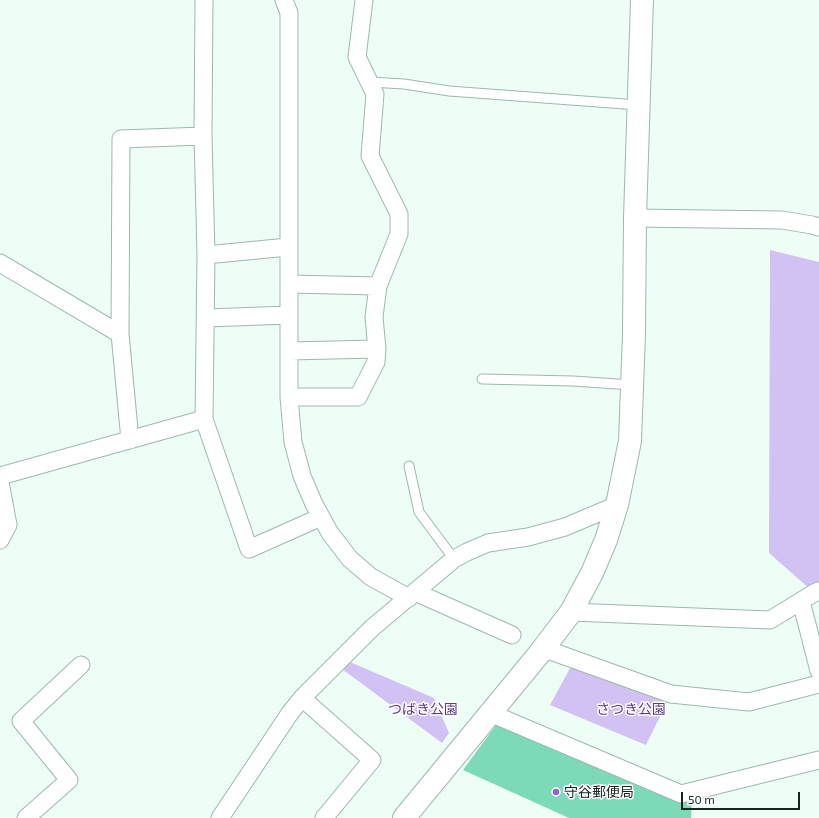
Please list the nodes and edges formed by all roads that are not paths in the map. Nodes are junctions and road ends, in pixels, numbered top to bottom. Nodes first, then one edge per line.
1 (204, 0) edge
2 (284, 0) edge
3 (364, 0) edge
4 (642, 0) edge
5 (370, 82) junction
6 (638, 105) junction
7 (203, 136) junction
8 (635, 218) junction
9 (819, 227) edge
10 (288, 247) junction
11 (206, 255) junction
12 (0, 263) edge
13 (289, 284) junction
14 (378, 286) junction
15 (289, 315) junction
16 (206, 318) junction
17 (120, 334) junction
18 (377, 349) junction
19 (289, 352) junction
20 (482, 379) dead end
21 (632, 385) junction
22 (289, 398) junction
23 (204, 419) junction
24 (130, 440) junction
25 (409, 466) dead end
26 (0, 476) edge
27 (0, 482) edge
28 (617, 504) junction
29 (321, 517) junction
30 (0, 540) edge
31 (454, 559) junction
32 (819, 591) edge
33 (412, 595) junction
34 (802, 601) junction
35 (571, 612) junction
36 (512, 635) dead end
37 (545, 649) dead end
38 (81, 665) dead end
39 (819, 671) edge
40 (819, 684) edge
41 (302, 698) junction
42 (490, 713) junction
43 (819, 760) edge
44 (26, 818) edge
45 (220, 818) edge
46 (324, 818) edge
47 (404, 818) edge

1 - 7 street
2 - 10 street
3 - 5 street
4 - 6 street
5 - 6 lane
5 - 14 street
6 - 8 street
7 - 11 street
7 - 17 street
8 - 9 street
8 - 21 street
10 - 11 street
10 - 13 street
11 - 16 street
12 - 17 street
13 - 14 street
13 - 15 street
14 - 18 street
15 - 16 street
15 - 19 street
16 - 23 street
17 - 24 street
18 - 19 street
18 - 22 street
19 - 22 street
20 - 21 lane
21 - 28 street
22 - 29 street
23 - 24 street
23 - 29 street
24 - 26 street
25 - 31 lane
27 - 30 street
28 - 31 street
28 - 35 street
29 - 33 street
31 - 33 street
32 - 34 street
33 - 36 street
33 - 41 street
34 - 35 street
34 - 39 street
35 - 42 street
37 - 40 street
38 - 44 street
41 - 45 street
41 - 46 street
42 - 43 street
42 - 47 street

